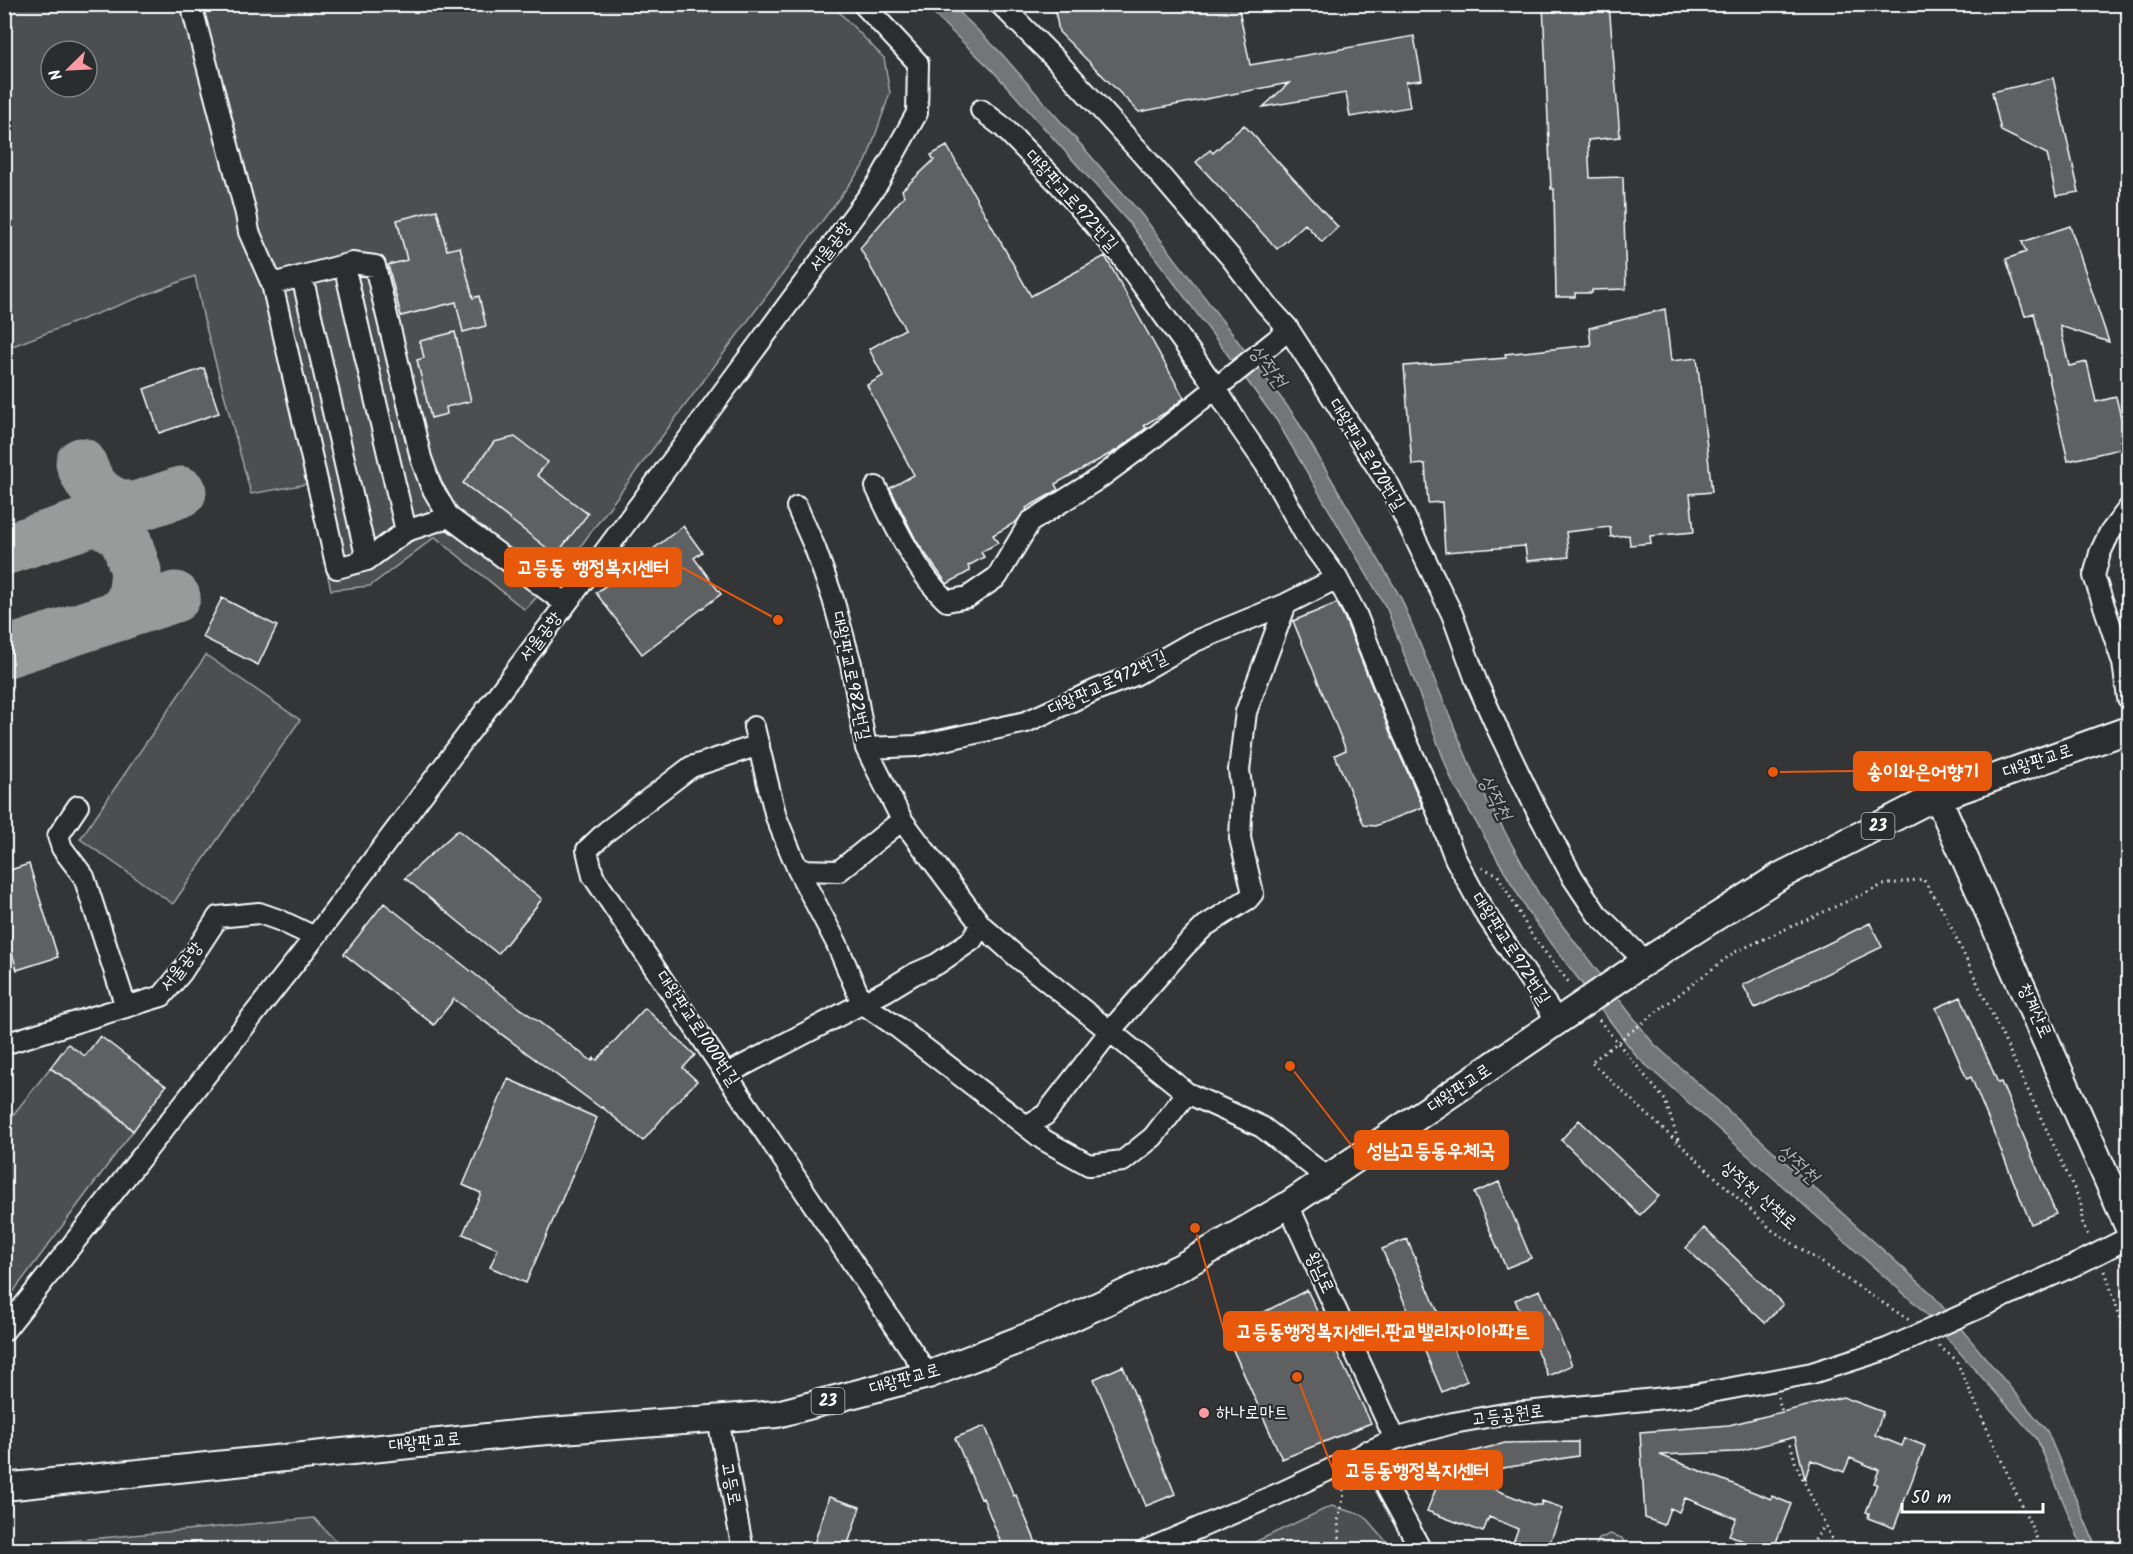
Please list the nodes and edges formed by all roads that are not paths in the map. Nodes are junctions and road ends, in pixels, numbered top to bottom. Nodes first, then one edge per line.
1 (191, 4) edge
2 (863, 4) edge
3 (1000, 4) edge
4 (981, 110) dead end
5 (344, 265) junction
6 (302, 276) junction
7 (272, 285) junction
8 (1284, 332) junction
9 (1220, 384) junction
10 (876, 487) dead end
11 (797, 507) dead end
12 (2128, 509) edge
13 (448, 517) junction
14 (406, 531) junction
15 (367, 560) junction
16 (1337, 578) junction
17 (566, 604) junction
18 (1286, 604) junction
19 (2128, 698) edge
20 (2128, 730) edge
21 (866, 748) junction
22 (1938, 798) junction
23 (78, 806) dead end
24 (902, 820) junction
25 (798, 870) junction
26 (981, 925) junction
27 (315, 937) junction
28 (1640, 965) junction
29 (862, 1003) junction
30 (126, 1007) junction
31 (1569, 1009) junction
32 (1110, 1031) junction
33 (4, 1044) edge
34 (727, 1074) junction
35 (1187, 1093) junction
36 (1026, 1126) junction
37 (1328, 1178) junction
38 (1288, 1205) junction
39 (2128, 1226) edge
40 (2128, 1238) edge
41 (4, 1331) edge
42 (928, 1376) junction
43 (718, 1419) junction
44 (1395, 1439) junction
45 (1366, 1451) junction
46 (4, 1487) edge
47 (743, 1550) edge
48 (1148, 1550) edge
49 (1421, 1550) edge

1 - 7 street
2 - 17 street, 서울공항
3 - 8 street, 대왕판교로970번길
4 - 9 street, 대왕판교로972번길
5 - 6 street
5 - 13 street
5 - 14 street
6 - 7 street
6 - 15 street
7 - 15 street
8 - 9 street
8 - 28 street, 대왕판교로970번길
9 - 10 street
9 - 16 street, 대왕판교로972번길
11 - 21 street, 대왕판교로982번길
12 - 19 street
13 - 14 street
13 - 17 street
14 - 15 street
16 - 18 street, 대왕판교로972번길
16 - 31 street, 대왕판교로972번길
17 - 27 street, 서울공항
18 - 21 street, 대왕판교로972번길
18 - 32 street
20 - 22 main road, 대왕판교로 / 23
21 - 24 street, 대왕판교로982번길
22 - 28 main road, 대왕판교로 / 23
22 - 39 main road, 청계산로
23 - 30 street
24 - 25 street
24 - 26 street, 대왕판교로982번길
25 - 29 street
25 - 34 street, 대왕판교로1000번길
26 - 29 street
26 - 32 street, 대왕판교로982번길
27 - 30 street, 서울공항
27 - 41 street
28 - 31 main road, 23, bridge
29 - 34 street
29 - 36 street
30 - 33 street, 서울공항
31 - 37 main road, 대왕판교로 / 23
32 - 35 street, 대왕판교로982번길
32 - 36 street
34 - 42 street, 대왕판교로1000번길
35 - 36 street
35 - 37 street, 대왕판교로982번길
37 - 38 main road, 대왕판교로 / 23
38 - 42 main road, 대왕판교로 / 23
38 - 44 street, 왕남로
40 - 44 street, 고등공원로, bridge
42 - 43 main road, 대왕판교로 / 23
43 - 46 main road, 대왕판교로 / 23
43 - 47 street, 고등로
44 - 45 street, 고등공원로
45 - 48 street, 고등공원로
45 - 49 street

